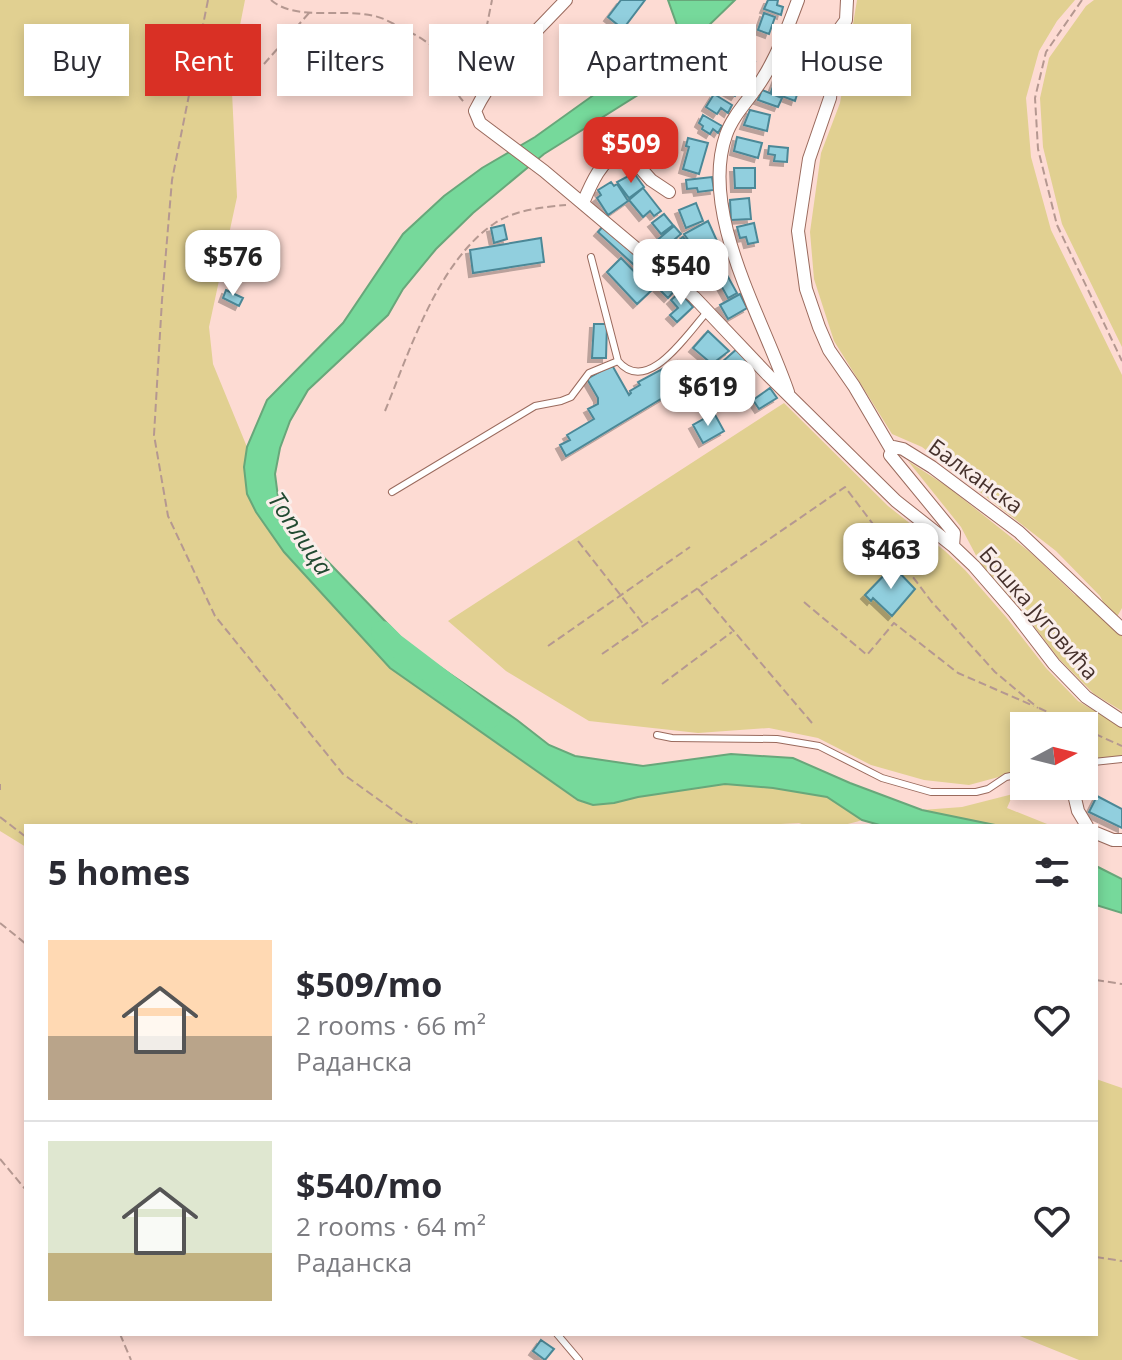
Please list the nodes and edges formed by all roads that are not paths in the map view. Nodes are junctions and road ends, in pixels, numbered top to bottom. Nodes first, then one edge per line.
1 (566, 0) edge
2 (798, 0) edge
3 (847, 0) edge
4 (669, 192) dead end
5 (581, 202) junction
6 (591, 257) dead end
7 (708, 311) junction
8 (618, 361) junction
9 (789, 395) junction
10 (891, 449) junction
11 (392, 492) dead end
12 (953, 546) junction
13 (1122, 629) edge
14 (1122, 721) edge
15 (657, 735) dead end
16 (1122, 759) edge
17 (1098, 762) edge
18 (1010, 776) edge
19 (1075, 800) edge
20 (1086, 824) edge
21 (1098, 834) edge
22 (1122, 840) edge
23 (559, 1336) edge
24 (579, 1360) edge

1 - 5 street, Бошка Југовића
2 - 9 street
3 - 10 street
4 - 5 street
5 - 7 street, Бошка Југовића
6 - 8 lane
7 - 8 lane
7 - 9 street, Бошка Југовића
8 - 11 lane
9 - 12 street, Бошка Југовића
10 - 12 street, Балканска
10 - 13 street, Балканска
12 - 14 street, Бошка Југовића
15 - 18 lane
16 - 17 lane
19 - 20 street
21 - 22 street
23 - 24 lane

